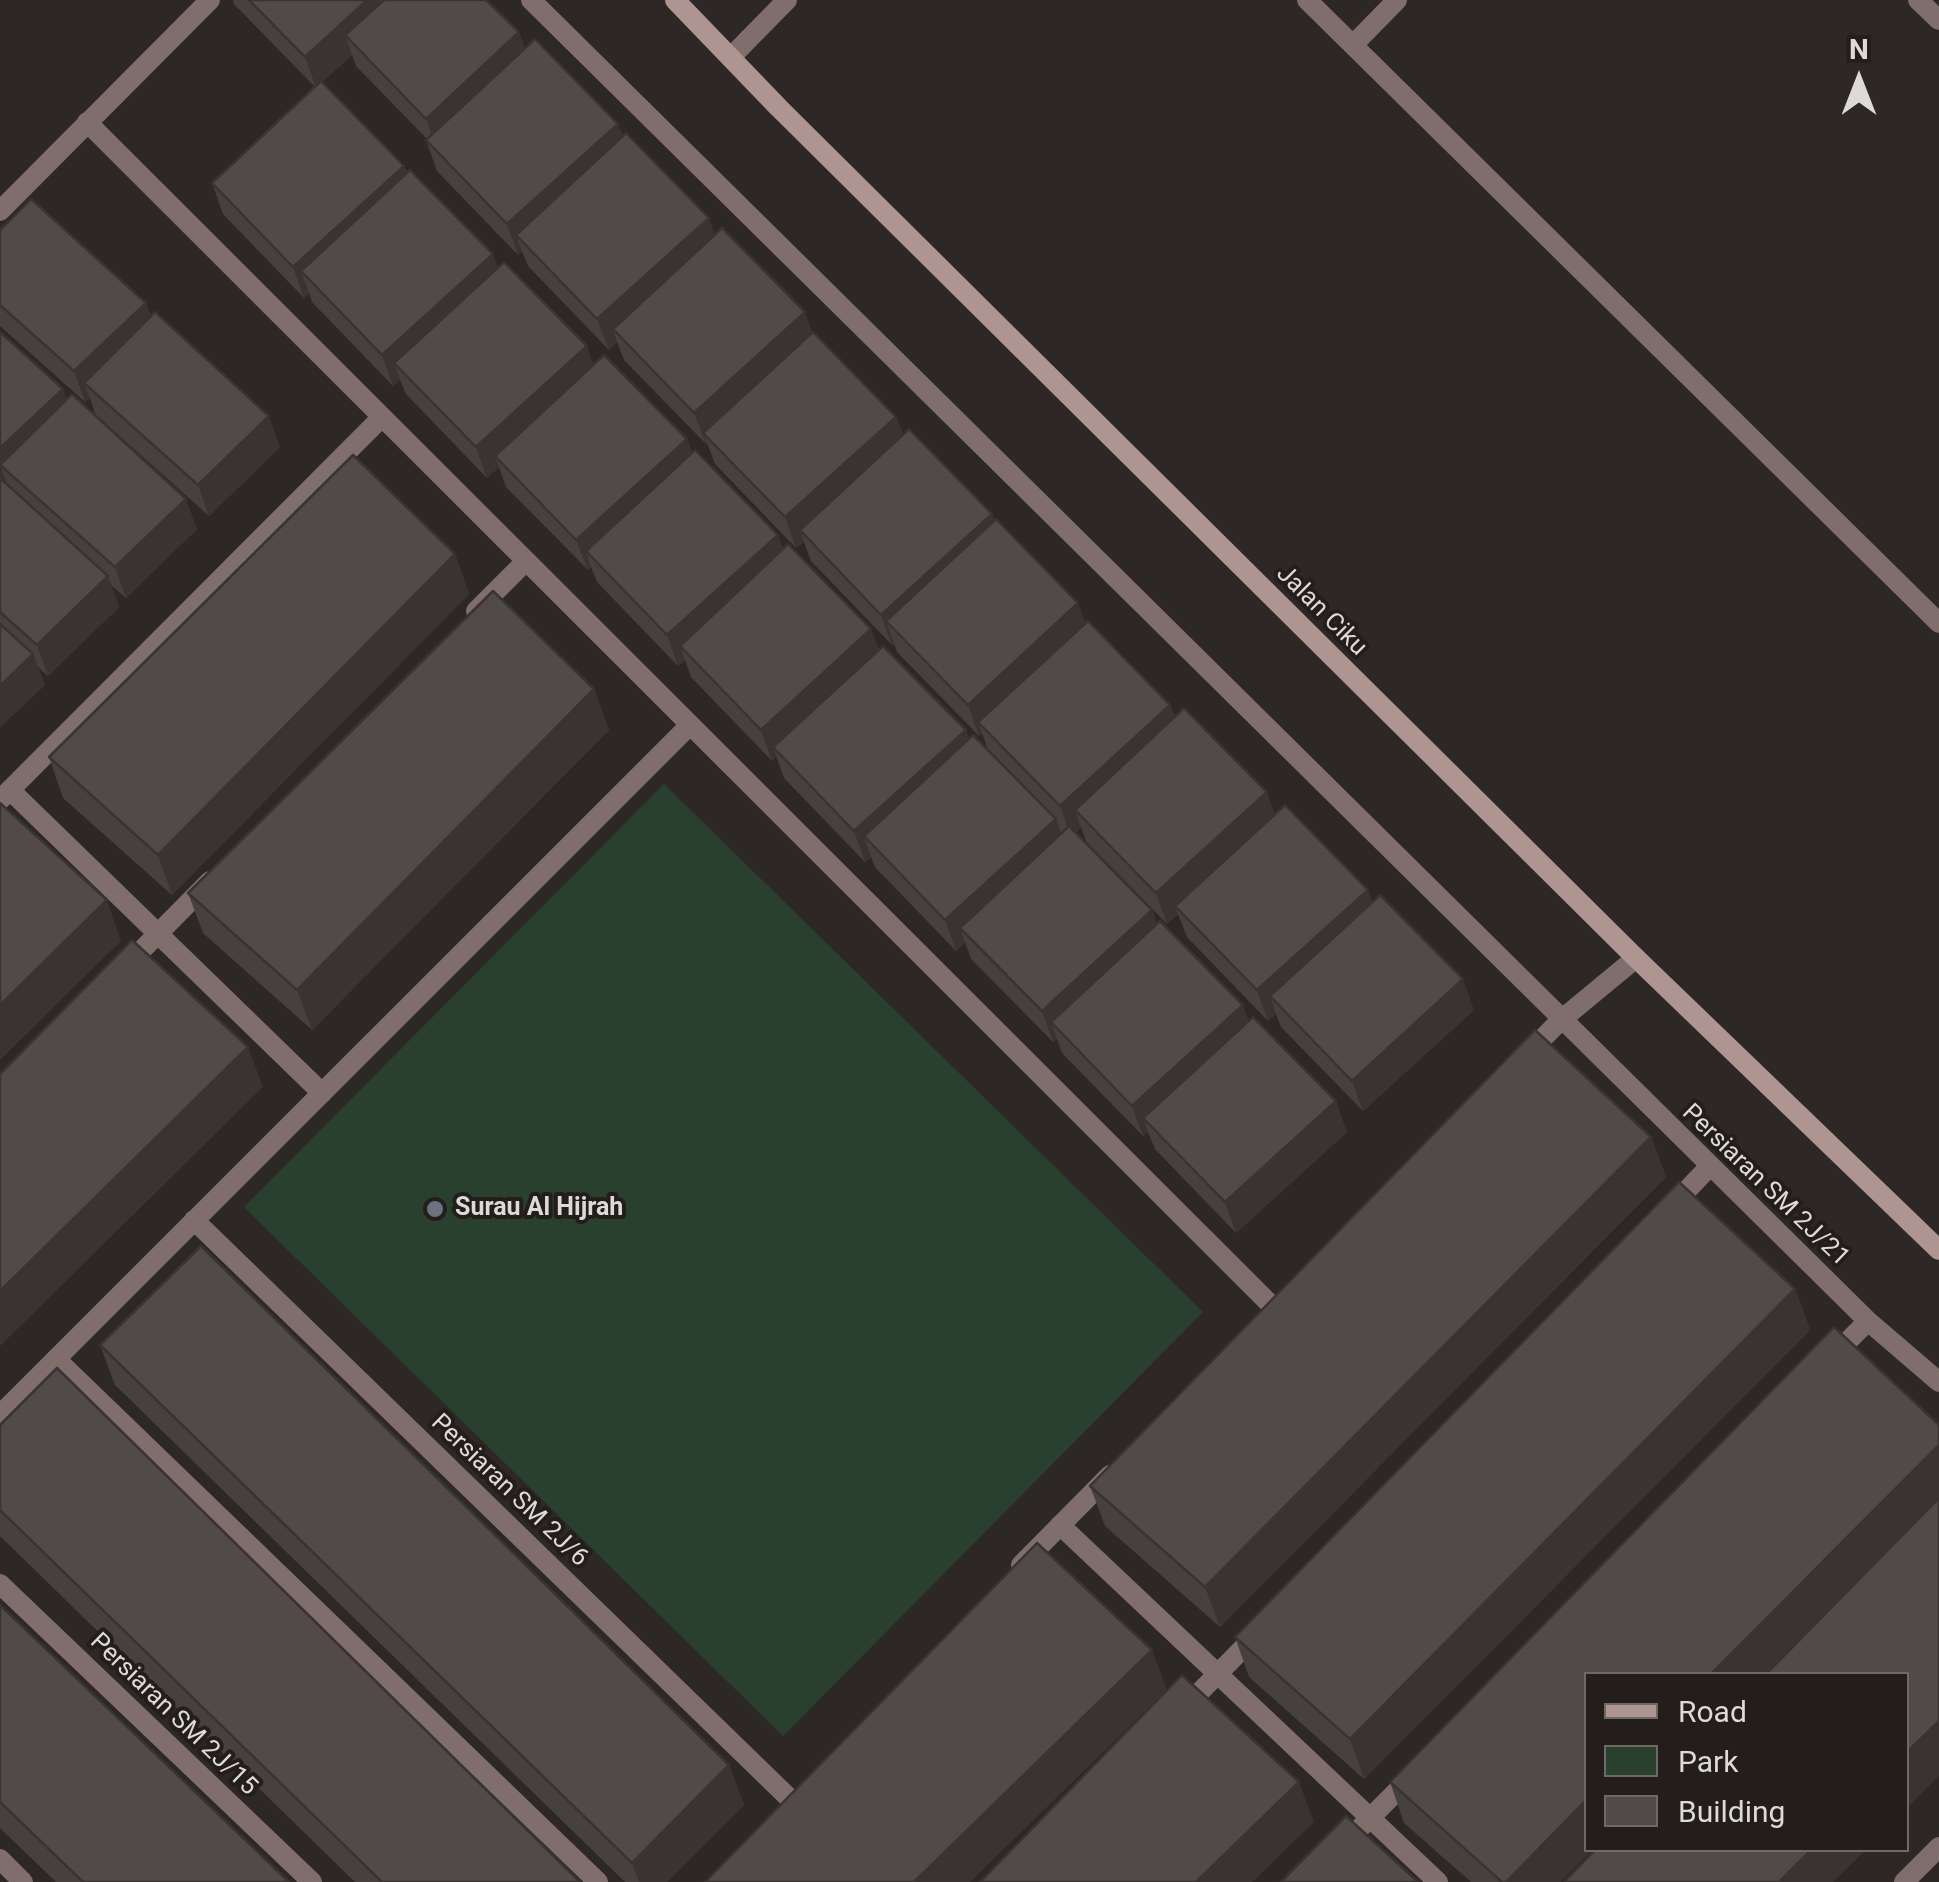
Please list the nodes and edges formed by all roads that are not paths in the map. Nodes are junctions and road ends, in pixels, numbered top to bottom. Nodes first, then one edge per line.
1 (210, 0) edge
2 (531, 0) edge
3 (675, 0) edge
4 (787, 0) edge
5 (1307, 0) edge
6 (1398, 0) edge
7 (1918, 0) edge
8 (1939, 20) edge
9 (1352, 45) junction
10 (731, 57) junction
11 (87, 122) junction
12 (0, 210) edge
13 (382, 417) junction
14 (526, 561) junction
15 (1939, 623) edge
16 (458, 630) edge
17 (690, 724) junction
18 (5, 795) edge
19 (226, 864) edge
20 (158, 933) junction
21 (1636, 958) junction
22 (106, 986) edge
23 (1561, 1020) junction
24 (1506, 1075) edge
25 (322, 1093) junction
26 (1710, 1166) junction
27 (194, 1220) junction
28 (1656, 1223) edge
29 (1939, 1250) edge
30 (1275, 1309) edge
31 (1868, 1321) junction
32 (56, 1359) junction
33 (1812, 1376) edge
34 (1939, 1382) edge
35 (0, 1415) edge
36 (1127, 1457) edge
37 (1060, 1525) junction
38 (1006, 1580) edge
39 (0, 1584) edge
40 (1273, 1618) edge
41 (1218, 1674) junction
42 (1162, 1730) edge
43 (1425, 1762) edge
44 (789, 1798) edge
45 (1370, 1818) junction
46 (1939, 1846) edge
47 (0, 1859) edge
48 (23, 1882) edge
49 (312, 1882) edge
50 (598, 1882) edge
51 (1306, 1882) edge
52 (1438, 1882) edge
53 (1904, 1882) edge

1 - 11 street
2 - 23 street, Persiaran SM 2J/21
3 - 10 street, Jalan Ciku
4 - 10 street
5 - 9 street
6 - 9 street
7 - 8 street
9 - 15 street
10 - 21 street, Jalan Ciku
11 - 12 street
11 - 13 street
13 - 14 street
13 - 18 street
14 - 16 street
14 - 17 street
17 - 25 street
17 - 30 street
18 - 20 street
19 - 20 street
20 - 22 street
20 - 25 street
21 - 23 street
21 - 29 street, Jalan Ciku
23 - 24 street
23 - 26 street, Persiaran SM 2J/21
25 - 27 street
26 - 28 street
26 - 31 street, Persiaran SM 2J/21
27 - 32 street
27 - 44 street, Persiaran SM 2J/6
31 - 33 street
31 - 34 street, Persiaran SM 2J/21
32 - 35 street
32 - 50 street
36 - 37 street
37 - 38 street
37 - 41 street
39 - 49 street, Persiaran SM 2J/15
40 - 41 street
41 - 42 street
41 - 45 street
43 - 45 street
45 - 51 street
45 - 52 street
46 - 53 street
47 - 48 street

